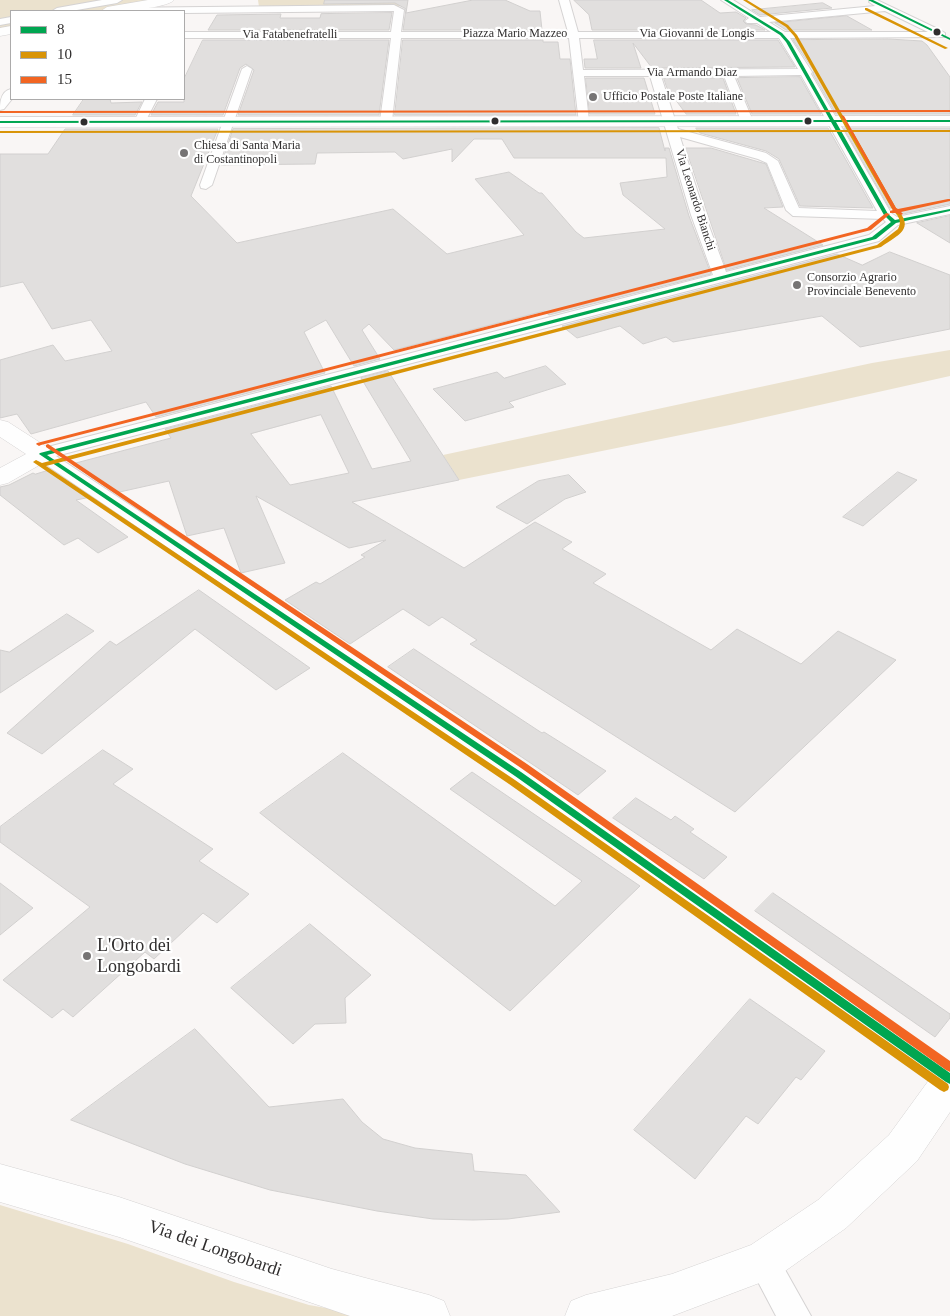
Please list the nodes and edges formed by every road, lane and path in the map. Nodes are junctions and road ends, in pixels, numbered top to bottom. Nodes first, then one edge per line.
1 (117, 0) edge
2 (168, 0) edge
3 (564, 0) edge
4 (726, 0) edge
5 (870, 0) edge
6 (886, 8) junction
7 (194, 9) junction
8 (62, 10) edge
9 (114, 10) edge
10 (152, 10) edge
11 (737, 21) dead end
12 (760, 21) junction
13 (457, 22) dead end
14 (185, 28) edge
15 (574, 34) junction
16 (782, 34) junction
17 (185, 35) edge
18 (396, 35) junction
19 (456, 35) junction
20 (945, 37) edge
21 (247, 69) dead end
22 (728, 72) junction
23 (806, 72) junction
24 (578, 73) junction
25 (655, 73) junction
26 (10, 93) edge
27 (151, 100) edge
28 (0, 107) edge
29 (386, 121) junction
30 (584, 121) junction
31 (747, 121) junction
32 (833, 121) junction
33 (950, 121) edge
34 (0, 122) edge
35 (140, 122) junction
36 (228, 122) junction
37 (671, 126) junction
38 (206, 184) dead end
39 (950, 210) edge
40 (890, 218) junction
41 (721, 278) junction
42 (0, 427) edge
43 (42, 454) junction
44 (0, 467) edge
45 (0, 478) edge
46 (950, 1080) edge
47 (0, 1183) edge
48 (763, 1260) junction
49 (429, 1316) edge
50 (586, 1316) edge
51 (794, 1316) edge

1 - 8 street
2 - 9 street
3 - 15 street
4 - 12 street
5 - 6 street
6 - 12 street
6 - 20 street
7 - 10 street
7 - 14 street
7 - 18 street
11 - 12 street
12 - 16 street
13 - 19 street, Piazza Mario Mazzeo
15 - 16 street, Via Giovanni de Longis
15 - 19 street, Piazza Mario Mazzeo
15 - 24 street
16 - 20 street, Via Giovanni de Longis
16 - 23 street
17 - 18 street, Via Fatabenefratelli
18 - 19 street, Piazza Mario Mazzeo
18 - 29 street
21 - 36 street
22 - 23 street, Via Armando Diaz
22 - 25 street, Via Armando Diaz
22 - 31 street
23 - 32 street
24 - 25 street, Via Armando Diaz
24 - 30 street
25 - 37 street, Via Leonardo Bianchi
26 - 28 street
27 - 35 street
29 - 30 street
29 - 36 street
30 - 37 street
31 - 32 street
31 - 37 street
32 - 33 street
32 - 40 street
34 - 35 street
35 - 36 street
36 - 38 street
37 - 40 street
37 - 41 street, Via Leonardo Bianchi
39 - 40 street
40 - 41 street
41 - 43 street
42 - 43 street
43 - 44 street
43 - 45 street
43 - 46 street
46 - 48 street
47 - 49 street, Via dei Longobardi
48 - 50 street
48 - 51 street

